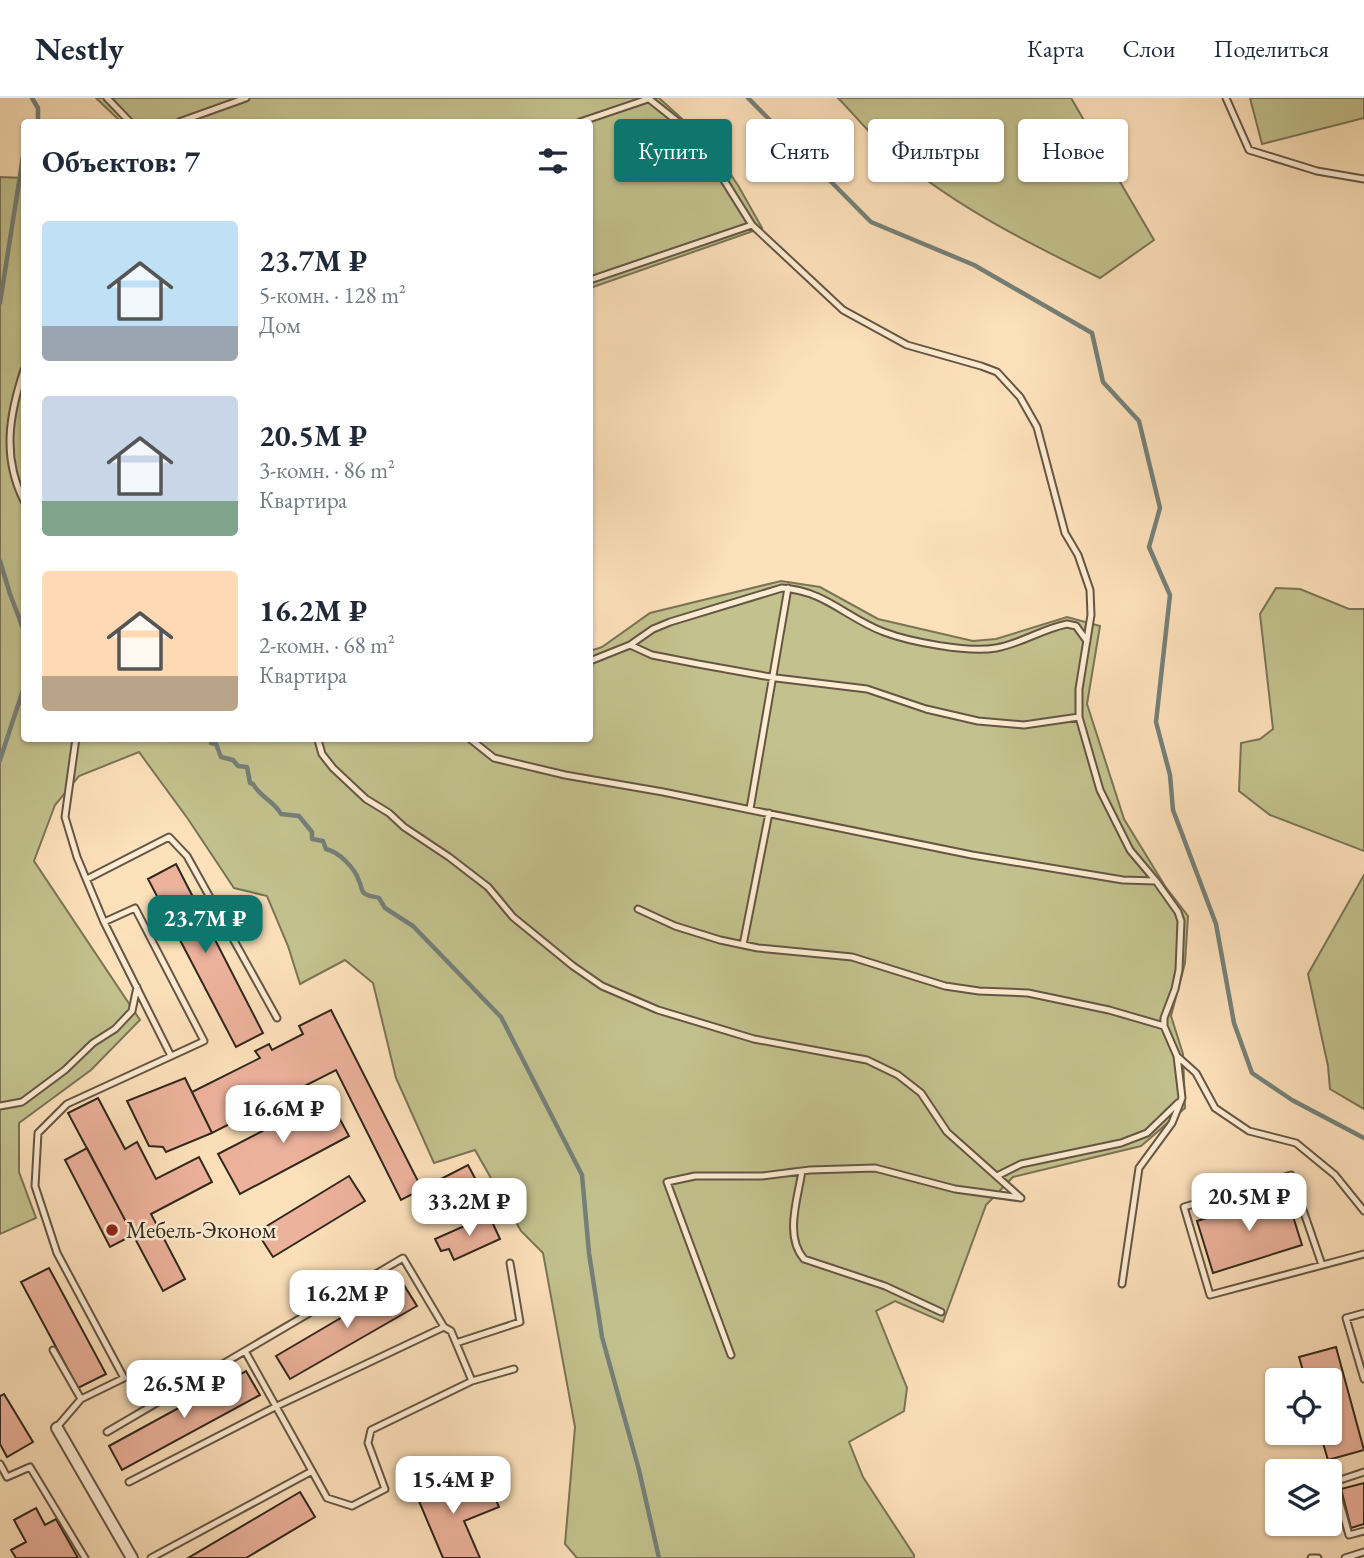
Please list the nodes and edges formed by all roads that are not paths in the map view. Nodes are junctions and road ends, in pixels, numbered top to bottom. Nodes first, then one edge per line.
1 (107, 98) edge
2 (246, 98) edge
3 (648, 98) edge
4 (1226, 98) edge
5 (127, 119) edge
6 (187, 119) edge
7 (588, 119) edge
8 (1364, 179) edge
9 (752, 225) junction
10 (593, 279) edge
11 (21, 379) edge
12 (21, 492) edge
13 (788, 588) junction
14 (1087, 641) junction
15 (629, 645) junction
16 (593, 661) edge
17 (774, 677) junction
18 (1079, 717) junction
19 (75, 742) edge
20 (319, 742) edge
21 (474, 742) edge
22 (750, 809) junction
23 (769, 813) junction
24 (87, 879) junction
25 (1156, 881) junction
26 (638, 909) dead end
27 (104, 922) junction
28 (743, 945) junction
29 (136, 988) junction
30 (277, 1018) dead end
31 (1164, 1026) junction
32 (171, 1056) junction
33 (1177, 1056) junction
34 (1182, 1098) junction
35 (0, 1106) edge
36 (802, 1171) junction
37 (996, 1176) junction
38 (1364, 1211) edge
39 (1364, 1254) edge
40 (510, 1263) dead end
41 (1322, 1265) junction
42 (1122, 1284) dead end
43 (941, 1312) dead end
44 (1364, 1313) edge
45 (444, 1327) junction
46 (456, 1343) junction
47 (52, 1350) dead end
48 (245, 1351) junction
49 (732, 1354) dead end
50 (514, 1369) dead end
51 (1364, 1379) edge
52 (472, 1381) junction
53 (81, 1399) junction
54 (277, 1406) junction
55 (57, 1428) joint
56 (107, 1432) dead end
57 (0, 1464) edge
58 (312, 1471) junction
59 (1364, 1472) edge
60 (129, 1482) dead end
61 (1364, 1531) edge
62 (1364, 1552) edge
63 (85, 1558) edge
64 (132, 1558) edge
65 (151, 1558) edge
66 (1311, 1558) edge
67 (1318, 1558) edge
68 (1345, 1558) edge

1 - 5 lane
2 - 6 lane
3 - 7 lane
3 - 9 lane
4 - 8 lane
9 - 10 lane
9 - 14 lane
11 - 12 lane
13 - 14 lane
13 - 15 lane
13 - 17 lane
14 - 18 lane
15 - 16 lane
15 - 17 lane
17 - 18 lane
17 - 22 lane
18 - 25 lane
19 - 24 lane
20 - 37 lane
21 - 22 lane
22 - 23 lane
23 - 25 lane
23 - 28 lane
24 - 27 lane
24 - 30 lane
25 - 31 lane
26 - 28 lane
27 - 29 lane
27 - 32 lane
28 - 31 lane
29 - 32 lane
29 - 35 lane
31 - 33 lane
32 - 53 lane
33 - 34 lane
33 - 38 lane
34 - 37 lane
34 - 42 lane
36 - 37 lane
36 - 43 lane
36 - 49 lane
39 - 41 lane
40 - 46 lane
41 - 41 lane
44 - 51 lane
45 - 46 lane
45 - 48 lane
45 - 54 lane
46 - 52 lane
47 - 53 lane
48 - 54 lane
48 - 56 lane
50 - 52 lane
52 - 58 lane
53 - 55 lane
54 - 58 lane
54 - 60 lane
55 - 64 street
57 - 63 lane
58 - 65 lane
59 - 61 lane
62 - 68 lane
66 - 67 lane

